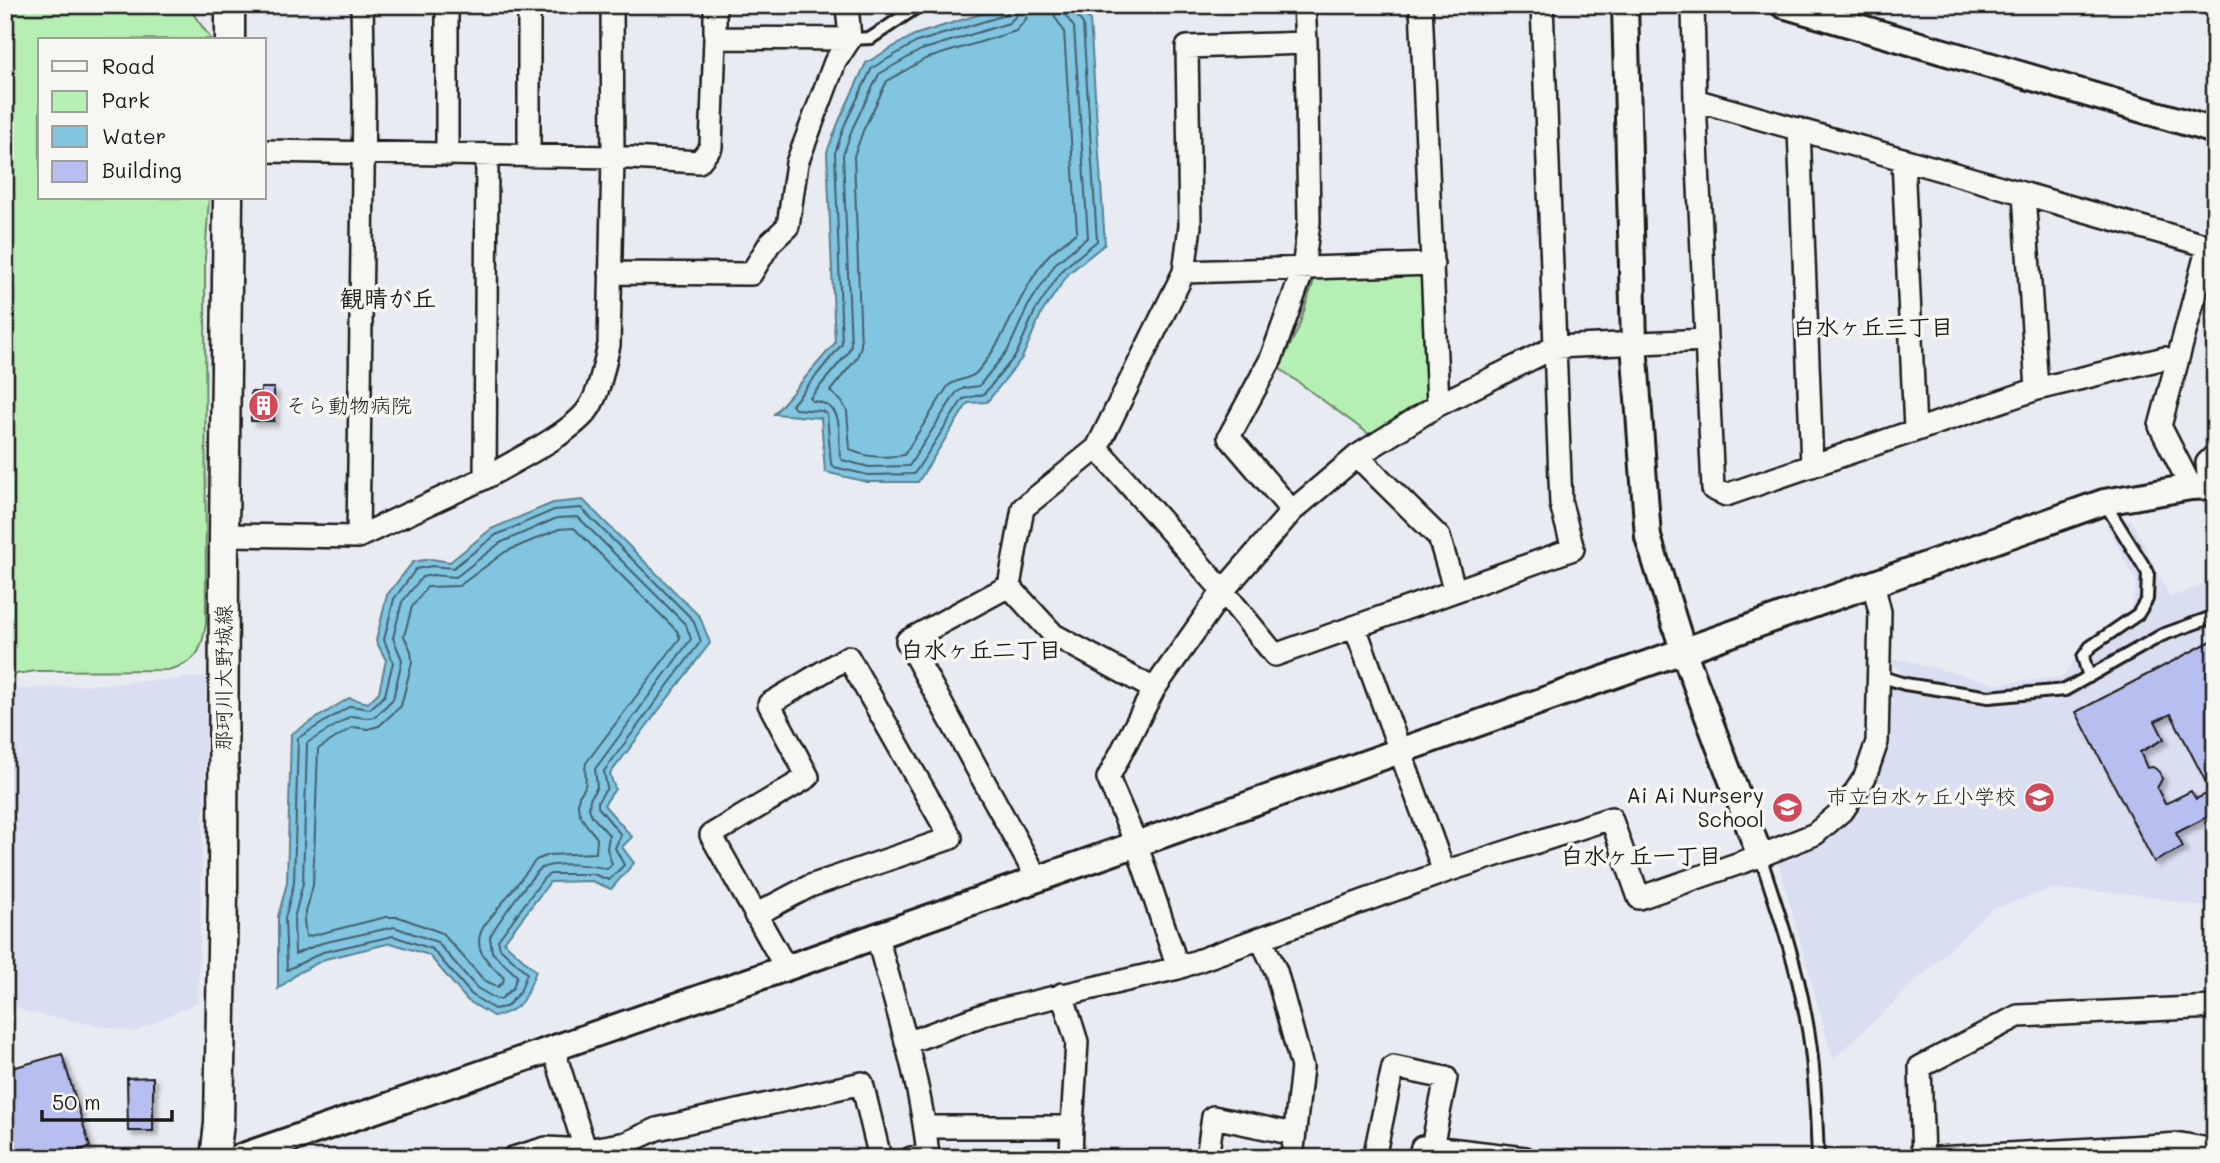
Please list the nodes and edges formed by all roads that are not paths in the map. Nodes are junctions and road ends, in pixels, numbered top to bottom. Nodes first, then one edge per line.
1 (230, 5) edge
2 (362, 5) edge
3 (447, 5) edge
4 (528, 5) edge
5 (611, 5) edge
6 (715, 5) edge
7 (847, 5) edge
8 (919, 5) edge
9 (1304, 5) edge
10 (1421, 5) edge
11 (1542, 5) edge
12 (1625, 5) edge
13 (1693, 5) edge
14 (1783, 5) edge
15 (1834, 13) edge
16 (230, 38) edge
17 (715, 38) junction
18 (850, 39) junction
19 (1306, 43) junction
20 (1695, 100) junction
21 (1799, 129) junction
22 (2215, 131) edge
23 (266, 151) edge
24 (362, 153) junction
25 (447, 155) junction
26 (487, 155) junction
27 (529, 156) junction
28 (613, 158) junction
29 (1903, 159) junction
30 (2024, 194) junction
31 (229, 200) edge
32 (1433, 264) junction
33 (1303, 270) junction
34 (1184, 272) junction
35 (610, 273) junction
36 (1706, 341) junction
37 (1634, 342) junction
38 (1555, 347) junction
39 (2175, 364) junction
40 (2037, 388) junction
41 (1438, 405) junction
42 (1915, 430) junction
43 (1097, 448) junction
44 (2215, 455) edge
45 (1357, 456) junction
46 (1812, 466) junction
47 (485, 478) junction
48 (2205, 486) edge
49 (2104, 502) junction
50 (1292, 511) junction
51 (224, 535) junction
52 (358, 537) junction
53 (1873, 583) junction
54 (1009, 586) junction
55 (1223, 591) junction
56 (1455, 591) junction
57 (2215, 616) edge
58 (1355, 626) junction
59 (1683, 650) junction
60 (1879, 676) junction
61 (2089, 677) junction
62 (1154, 689) junction
63 (1400, 750) junction
64 (1136, 843) junction
65 (1760, 856) junction
66 (1444, 872) junction
67 (1037, 878) junction
68 (755, 915) junction
69 (877, 936) junction
70 (1261, 939) junction
71 (786, 968) junction
72 (1178, 968) junction
73 (1062, 994) junction
74 (2215, 1007) edge
75 (906, 1043) junction
76 (553, 1048) junction
77 (926, 1127) junction
78 (1072, 1127) junction
79 (1294, 1134) junction
80 (2215, 1150) edge
81 (1426, 1152) edge
82 (587, 1154) edge
83 (215, 1158) edge
84 (237, 1158) edge
85 (513, 1158) edge
86 (880, 1158) edge
87 (911, 1158) edge
88 (1071, 1158) edge
89 (1207, 1158) edge
90 (1292, 1158) edge
91 (1374, 1158) edge
92 (1525, 1158) edge
93 (1818, 1158) edge
94 (1923, 1158) edge
95 (1937, 1158) edge

1 - 16 main road
2 - 24 street
3 - 25 street
4 - 27 street
5 - 28 street
6 - 17 street
7 - 18 street
8 - 18 lane
9 - 19 street
10 - 32 street
11 - 38 street
12 - 37 street
13 - 20 street
14 - 15 street
15 - 22 street
17 - 18 street
17 - 28 street
18 - 35 street
19 - 33 street
19 - 34 street
20 - 21 street
20 - 36 street
21 - 29 street
21 - 46 street
23 - 24 street
24 - 25 street
24 - 52 street
25 - 26 street
26 - 27 street
26 - 47 street
27 - 28 street
28 - 35 street
29 - 30 street
29 - 42 street
30 - 39 street
30 - 40 street
31 - 51 main road, 那珂川大野城線
32 - 33 street
32 - 41 street
33 - 34 street
33 - 50 street
34 - 43 street
35 - 47 street
36 - 37 street
36 - 46 street
37 - 38 street
37 - 59 street
38 - 41 street
38 - 56 street
39 - 40 street
39 - 48 street
40 - 42 street
41 - 45 street
42 - 46 street
43 - 54 street
43 - 55 street
44 - 48 street
45 - 50 street
45 - 56 street
47 - 52 street
48 - 49 street
49 - 53 street
49 - 61 lane
50 - 55 street
51 - 52 street
51 - 83 main road, 那珂川大野城線
53 - 59 street
53 - 60 street
54 - 62 street
54 - 67 street
55 - 58 street
55 - 62 street
56 - 58 street
57 - 61 lane
58 - 63 street
59 - 63 street
59 - 65 street
60 - 61 lane
60 - 65 street
62 - 64 street
63 - 64 street
63 - 66 street
64 - 67 street
64 - 72 street
65 - 66 street
65 - 93 lane
66 - 70 street
67 - 69 street
68 - 68 street
68 - 71 street
69 - 71 street
69 - 75 street
70 - 72 street
70 - 79 street
71 - 76 street
72 - 73 street
73 - 75 street
73 - 78 street
74 - 94 street
75 - 77 street
76 - 82 street
76 - 84 street
77 - 78 street
77 - 87 street
78 - 88 street
79 - 89 street
79 - 90 street
80 - 95 street
81 - 91 street
81 - 92 street
82 - 85 street
82 - 86 street

